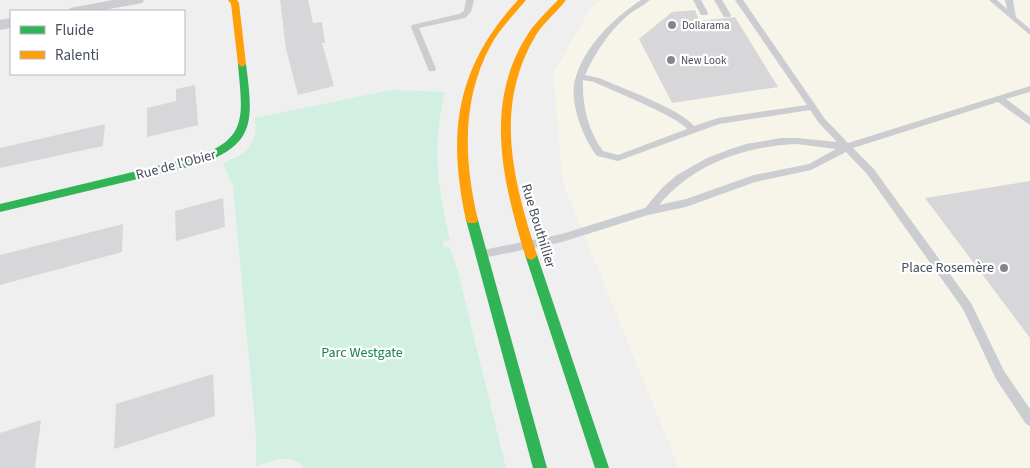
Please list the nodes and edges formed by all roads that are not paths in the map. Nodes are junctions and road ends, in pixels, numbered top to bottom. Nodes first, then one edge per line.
1 (137, 0) edge
2 (232, 0) edge
3 (470, 0) edge
4 (522, 0) edge
5 (562, 0) edge
6 (646, 0) edge
7 (697, 0) edge
8 (718, 0) edge
9 (739, 0) edge
10 (993, 0) edge
11 (1009, 0) edge
12 (81, 10) edge
13 (704, 14) dead end
14 (727, 15) dead end
15 (1013, 18) junction
16 (1030, 34) edge
17 (432, 68) dead end
18 (581, 77) junction
19 (1028, 92) edge
20 (999, 98) junction
21 (812, 106) junction
22 (1030, 122) edge
23 (692, 130) junction
24 (847, 147) junction
25 (0, 208) edge
26 (648, 211) junction
27 (528, 246) junction
28 (482, 255) junction
29 (1030, 420) edge
30 (540, 468) edge
31 (602, 468) edge

1 - 12 street
2 - 25 street, Rue de l'Obier
3 - 17 lane
4 - 28 street
5 - 27 street, Rue Bouthillier
6 - 18 lane
7 - 13 lane
8 - 14 lane
9 - 21 lane
10 - 15 lane
11 - 15 lane
15 - 16 lane
18 - 23 lane
18 - 23 lane
19 - 20 lane
20 - 22 lane
20 - 24 lane
21 - 23 lane
21 - 24 lane
24 - 26 lane
24 - 26 lane
24 - 29 lane
26 - 27 lane
27 - 28 lane
27 - 31 street, Rue Bouthillier
28 - 30 street

